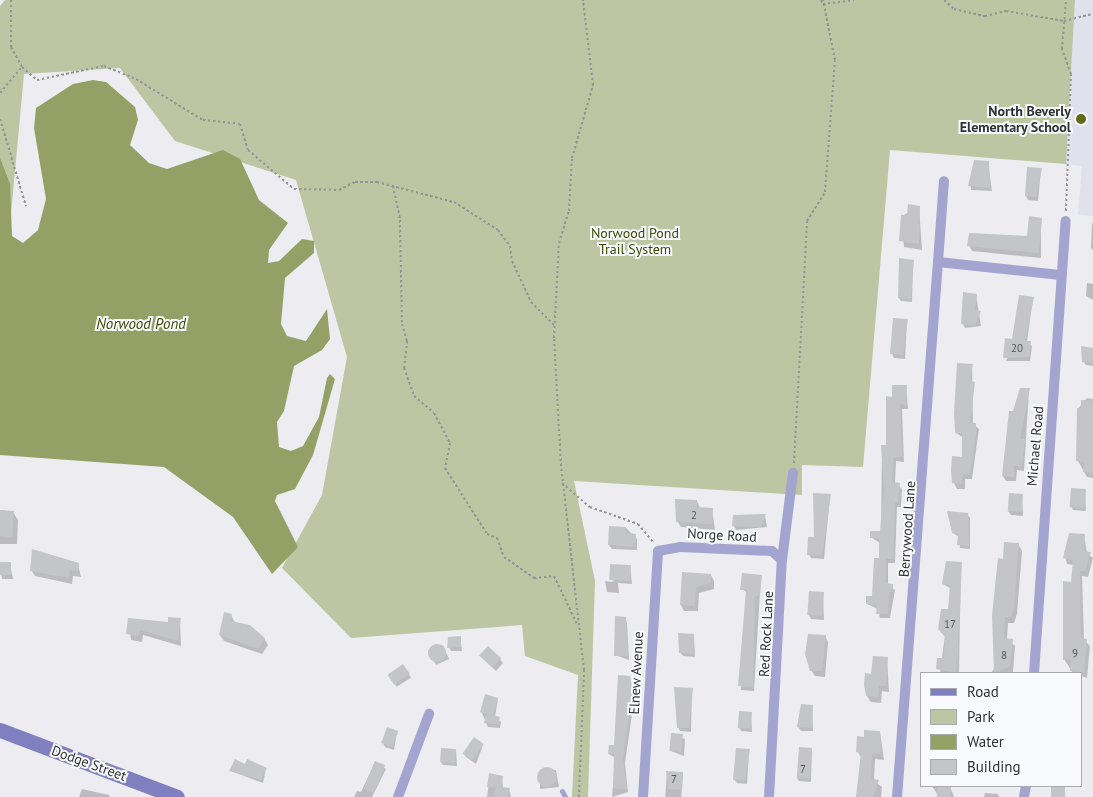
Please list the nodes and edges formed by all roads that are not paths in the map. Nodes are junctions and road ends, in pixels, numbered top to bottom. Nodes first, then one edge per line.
1 (944, 181) dead end
2 (1066, 221) road end
3 (938, 262) junction
4 (1060, 275) junction
5 (793, 473) road end
6 (658, 551) joint
7 (782, 560) junction
8 (1034, 672) edge
9 (429, 714) dead end
10 (0, 730) edge
11 (562, 791) dead end
12 (177, 797) edge
13 (398, 797) edge
14 (565, 797) edge
15 (643, 797) edge
16 (769, 797) edge
17 (897, 797) edge

1 - 3 street, Berrywood Lane
2 - 4 street, Michael Road
3 - 4 street
3 - 17 street, Berrywood Lane
4 - 8 street, Michael Road
5 - 7 street, Red Rock Lane
6 - 7 street, Norge Road
6 - 15 street, Elnew Avenue
7 - 16 street, Red Rock Lane
9 - 13 street
10 - 12 main road, Dodge Street
11 - 14 lane

